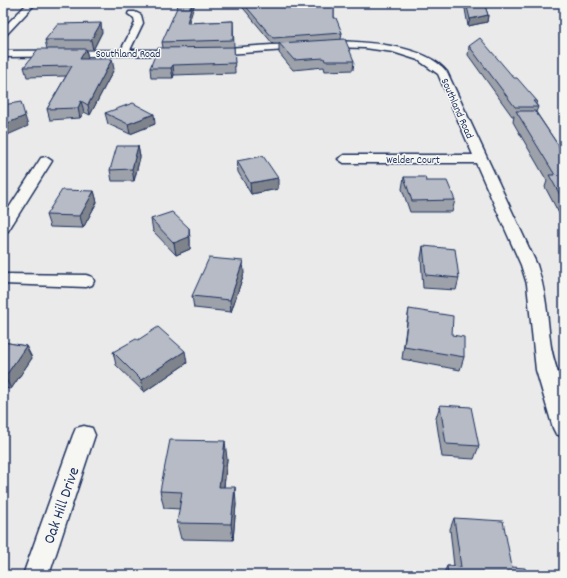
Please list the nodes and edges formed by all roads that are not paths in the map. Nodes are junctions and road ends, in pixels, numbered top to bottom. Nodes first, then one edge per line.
1 (31, 3) edge
2 (132, 14) dead end
3 (3, 33) edge
4 (124, 53) junction
5 (3, 54) edge
6 (481, 159) junction
7 (344, 160) dead end
8 (46, 161) dead end
9 (3, 228) edge
10 (3, 279) edge
11 (86, 280) dead end
12 (564, 428) edge
13 (84, 435) dead end
14 (36, 575) edge

1 - 3 street
2 - 4 street
4 - 5 street, Southland Road
4 - 6 street, Southland Road
6 - 7 street, Welder Court
6 - 12 street, Southland Road
8 - 9 street
10 - 11 street
13 - 14 street, Oak Hill Drive

